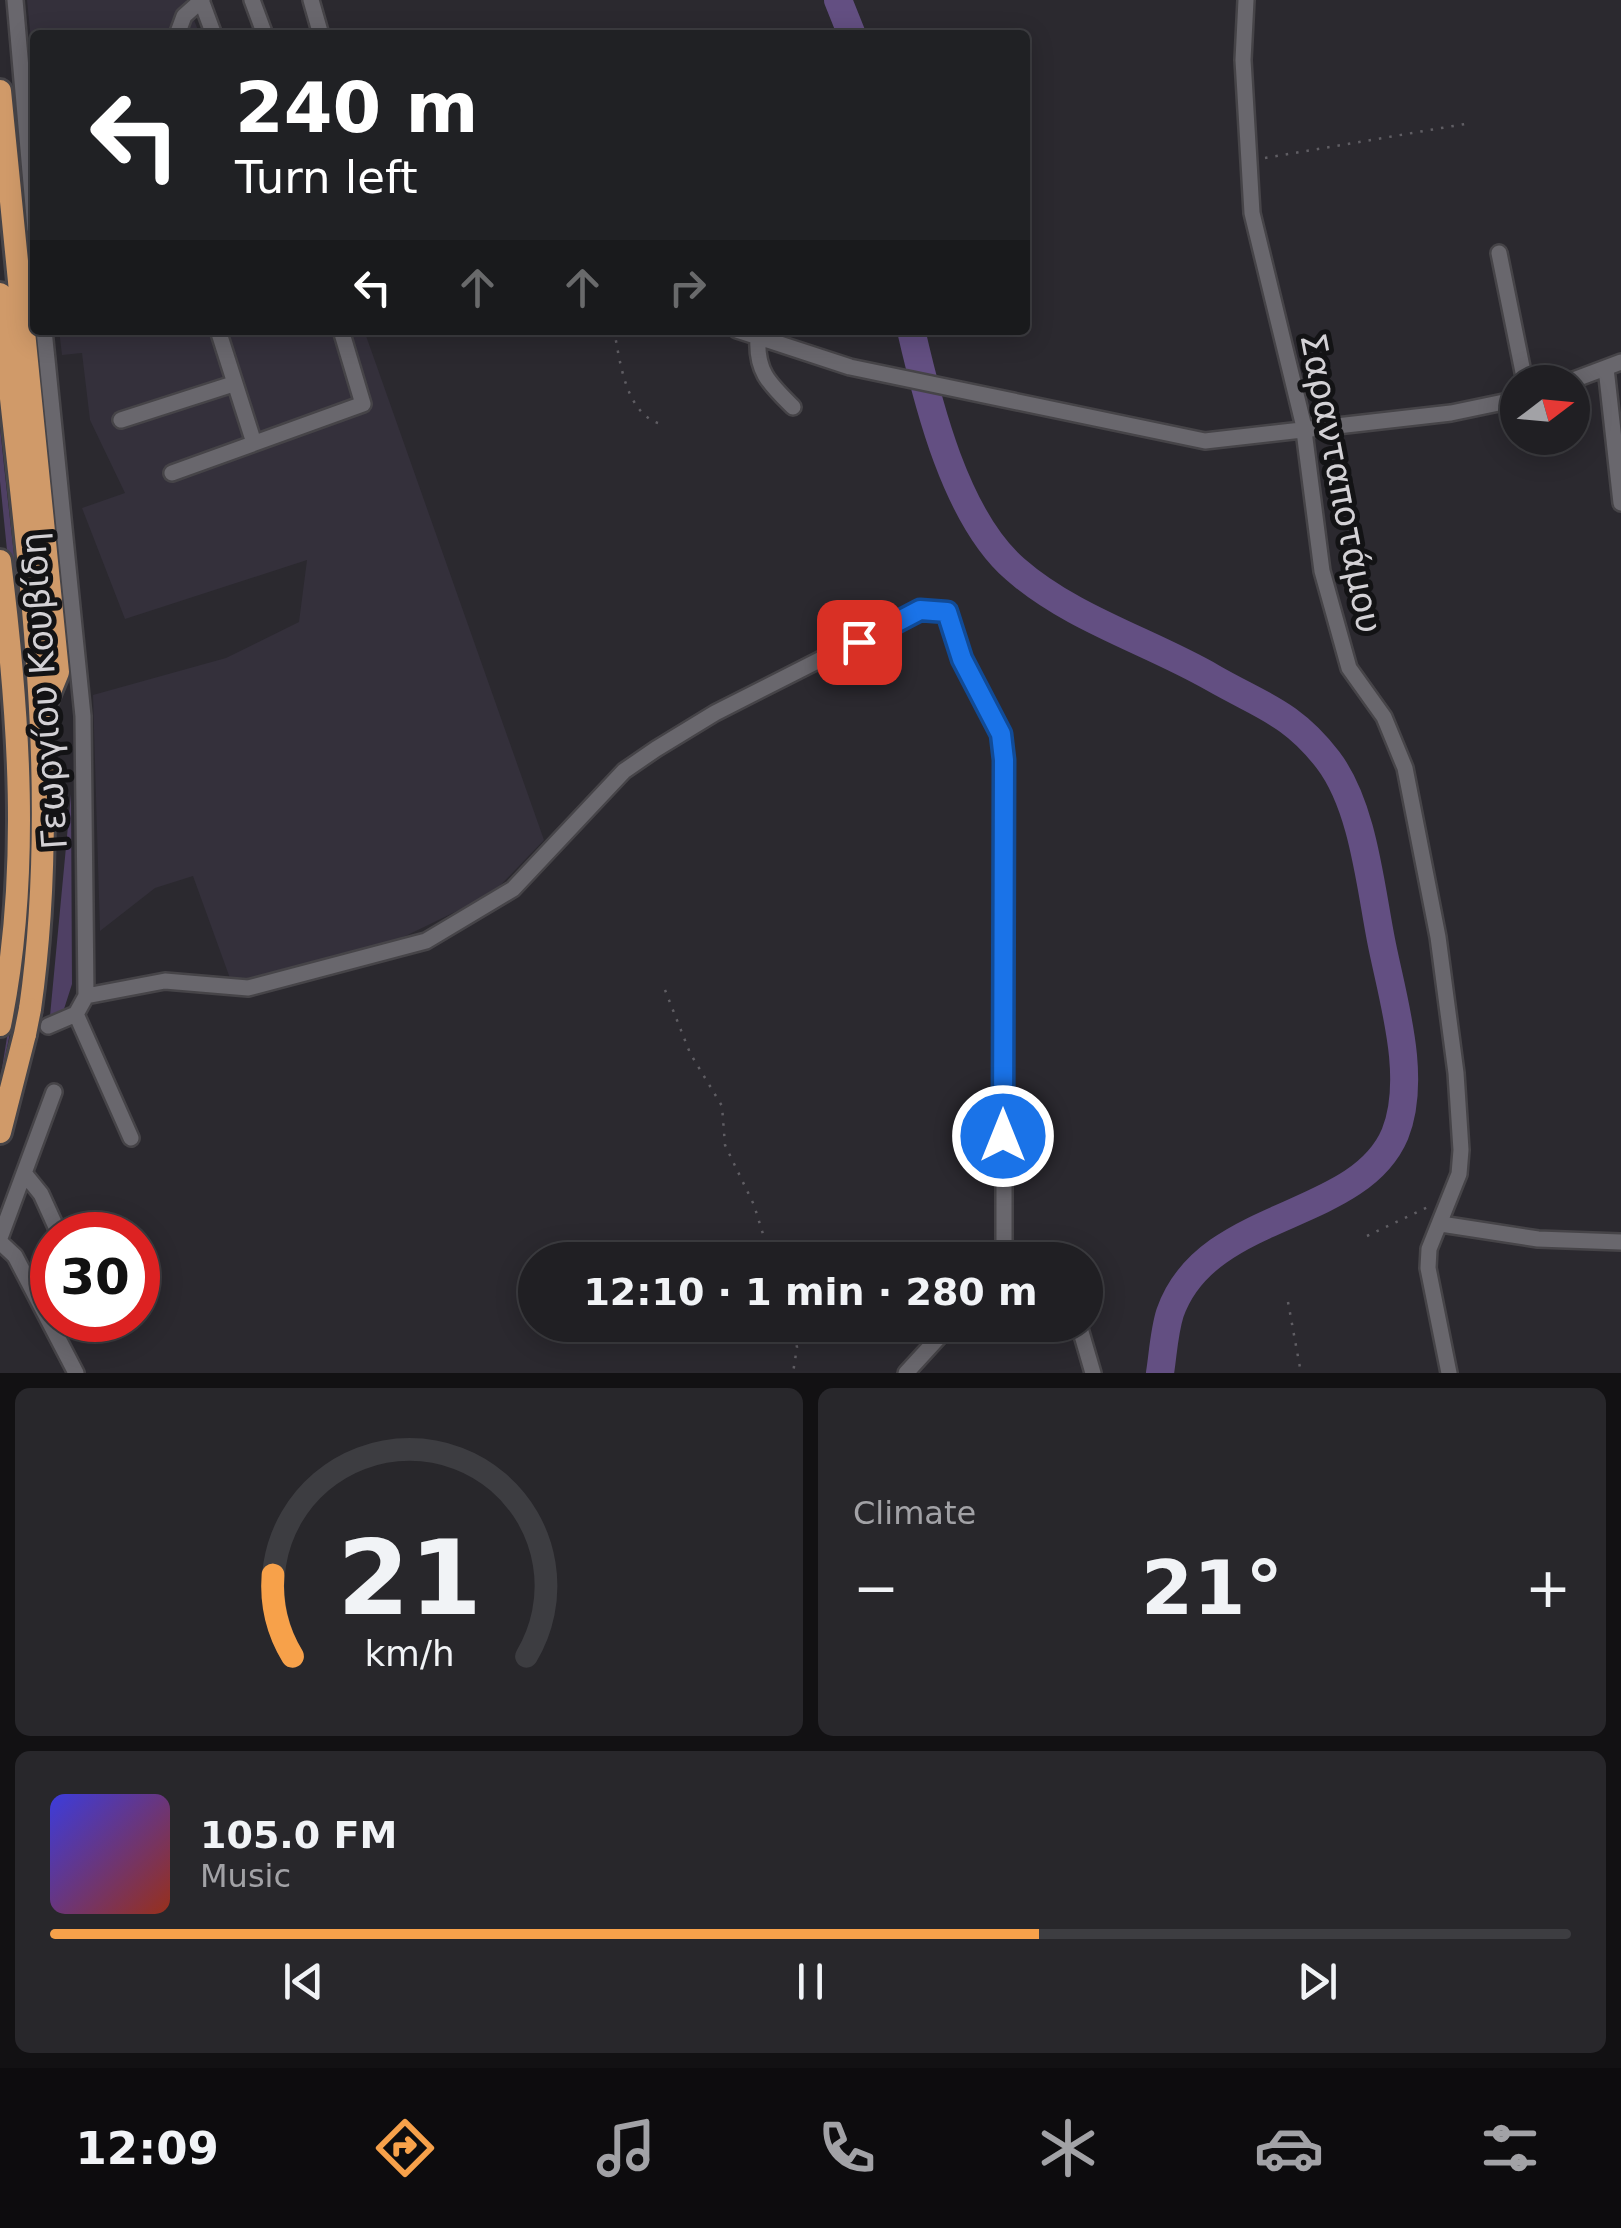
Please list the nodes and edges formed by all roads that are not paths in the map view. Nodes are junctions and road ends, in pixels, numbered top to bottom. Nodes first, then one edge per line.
1 (15, 0) edge
2 (201, 0) edge
3 (252, 0) edge
4 (311, 0) edge
5 (1246, 0) edge
6 (179, 30) edge
7 (212, 30) edge
8 (263, 30) edge
9 (319, 30) edge
10 (0, 91) edge
11 (30, 171) edge
12 (1498, 253) dead end
13 (0, 294) edge
14 (46, 335) edge
15 (219, 335) edge
16 (341, 335) edge
17 (749, 335) edge
18 (758, 339) junction
19 (1521, 365) edge
20 (1614, 365) edge
21 (1590, 374) edge
22 (233, 384) junction
23 (1500, 403) edge
24 (793, 407) dead end
25 (121, 420) dead end
26 (1302, 432) junction
27 (254, 444) junction
28 (1619, 466) edge
29 (172, 474) dead end
30 (1621, 503) edge
31 (0, 561) edge
32 (41, 714) junction
33 (86, 996) junction
34 (76, 1014) junction
35 (1, 1019) edge
36 (48, 1026) dead end
37 (54, 1092) dead end
38 (0, 1132) edge
39 (131, 1138) dead end
40 (24, 1173) junction
41 (50, 1212) edge
42 (1440, 1224) junction
43 (0, 1240) edge
44 (1004, 1242) edge
45 (1621, 1242) edge
46 (934, 1342) edge
47 (1084, 1342) edge
48 (76, 1373) edge
49 (906, 1373) edge
50 (1094, 1373) edge
51 (1449, 1373) edge

1 - 11 street
2 - 6 street
2 - 7 street
3 - 8 street
4 - 9 street
5 - 26 street, Σαρανταποτάμου
10 - 32 highway
12 - 19 street
13 - 32 highway
14 - 33 street, Γεωργίου Κουβίδη
15 - 22 street
16 - 27 street
17 - 18 street
18 - 24 street
18 - 26 street
20 - 21 street
20 - 28 street
22 - 25 street
22 - 27 street
23 - 26 street
26 - 42 street, Σαρανταποτάμου
27 - 29 street
28 - 30 street
31 - 35 highway
32 - 38 highway, bridge
33 - 34 street, Γεωργίου Κουβίδη
33 - 44 street
34 - 36 street
34 - 39 street
37 - 40 street
40 - 41 street
40 - 43 street
42 - 45 street
42 - 51 street, Σαρανταποτάμου
43 - 48 street
46 - 49 street
47 - 50 street

